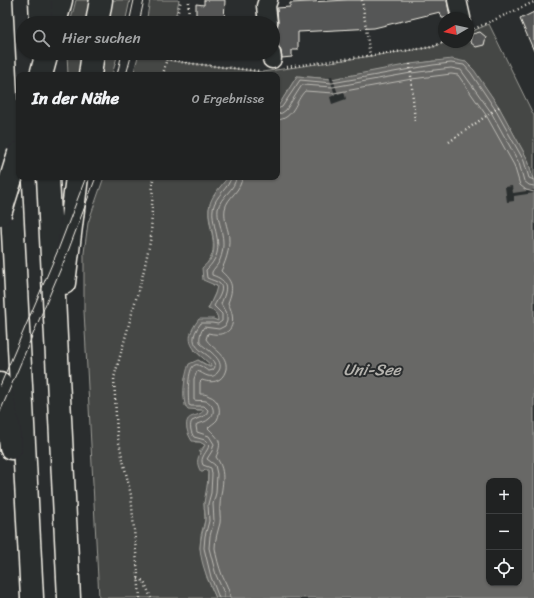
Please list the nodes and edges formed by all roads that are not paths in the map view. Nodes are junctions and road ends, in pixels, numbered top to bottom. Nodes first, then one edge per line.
1 (1, 0) edge
2 (40, 0) edge
3 (61, 0) edge
4 (101, 0) edge
5 (268, 0) edge
6 (457, 0) edge
7 (460, 12) edge
8 (41, 16) edge
9 (57, 16) edge
10 (98, 16) edge
11 (267, 16) edge
12 (42, 60) edge
13 (45, 60) edge
14 (92, 60) edge
15 (42, 72) edge
16 (43, 72) edge
17 (90, 72) edge
18 (16, 162) edge
19 (48, 180) edge
20 (77, 180) edge
21 (0, 214) edge
22 (56, 330) junction
23 (0, 384) edge
24 (32, 593) edge
25 (69, 598) edge

1 - 24 main road
2 - 8 main road
3 - 9 main road
4 - 10 main road
5 - 11 street
6 - 7 street
12 - 15 main road
13 - 16 main road, bridge
14 - 17 main road
18 - 21 main road, bridge
19 - 22 main road
20 - 22 main road
22 - 25 main road
23 - 24 main road

